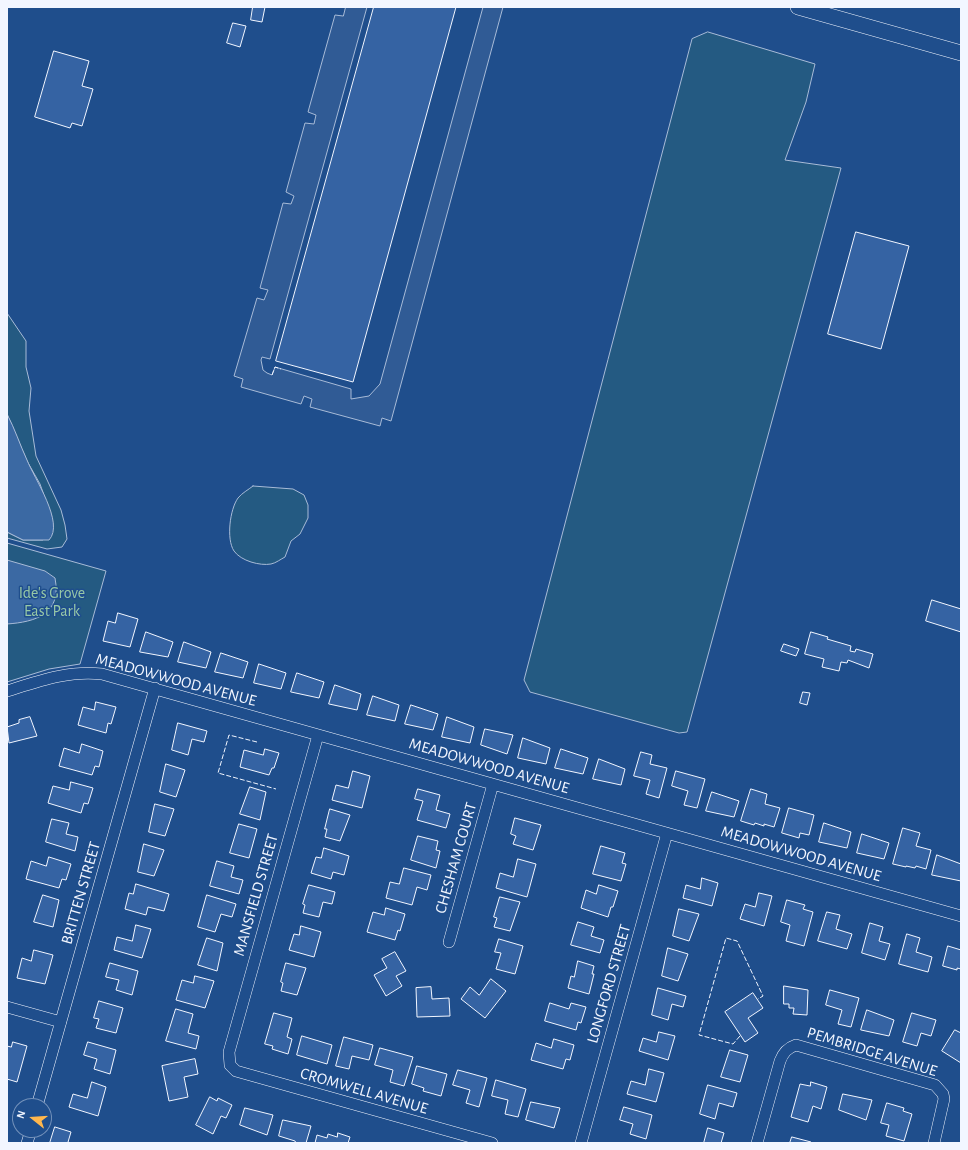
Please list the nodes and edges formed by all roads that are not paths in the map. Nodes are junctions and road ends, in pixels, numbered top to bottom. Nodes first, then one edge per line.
1 (798, 7) edge
2 (961, 53) edge
3 (155, 688) junction
4 (7, 691) edge
5 (318, 735) junction
6 (493, 784) junction
7 (667, 833) junction
8 (961, 916) edge
9 (449, 942) dead end
10 (7, 1007) edge
11 (61, 1022) junction
12 (230, 1065) joint
13 (39, 1098) edge
14 (492, 1143) edge
15 (581, 1143) edge
16 (757, 1143) edge
17 (934, 1143) edge

1 - 2 main road
3 - 4 street, MEADOWWOOD AVENUE
3 - 5 street, MEADOWWOOD AVENUE
3 - 11 street, BRITTEN STREET
5 - 6 street, MEADOWWOOD AVENUE
5 - 12 street, MANSFIELD STREET
6 - 7 street, MEADOWWOOD AVENUE
6 - 9 street, CHESHAM COURT
7 - 8 street, MEADOWWOOD AVENUE
7 - 15 street, LONGFORD STREET
10 - 11 street
11 - 13 street, BRITTEN STREET
12 - 14 street, CROMWELL AVENUE
16 - 17 street, PEMBRIDGE AVENUE

